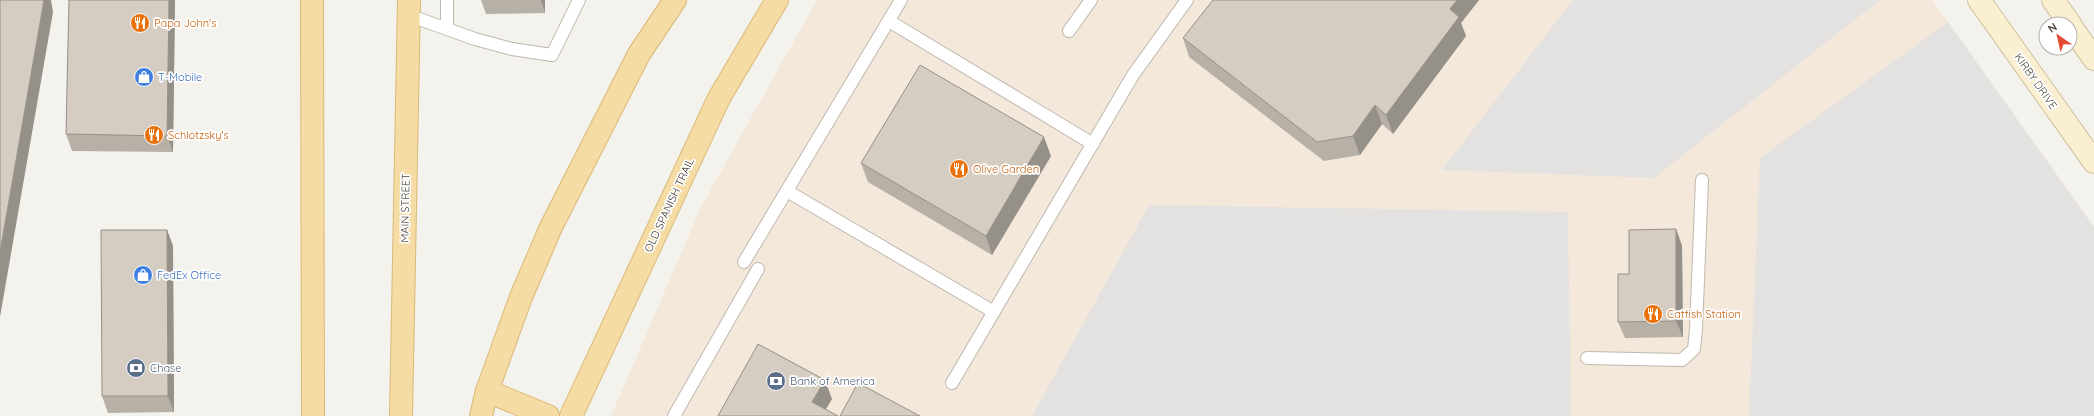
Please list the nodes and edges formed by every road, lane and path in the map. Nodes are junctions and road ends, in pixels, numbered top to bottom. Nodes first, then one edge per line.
1 (312, 0) edge
2 (447, 0) edge
3 (579, 0) edge
4 (675, 0) edge
5 (778, 0) edge
6 (902, 0) edge
7 (1091, 0) edge
8 (1186, 0) edge
9 (1979, 0) edge
10 (2053, 0) edge
11 (409, 7) edge
12 (2064, 16) edge
13 (889, 21) junction
14 (447, 28) junction
15 (1069, 31) dead end
16 (2078, 36) edge
17 (2094, 59) edge
18 (1093, 144) junction
19 (2094, 162) edge
20 (1702, 180) dead end
21 (787, 191) junction
22 (744, 262) dead end
23 (758, 269) dead end
24 (994, 312) junction
25 (1588, 358) dead end
26 (952, 382) dead end
27 (487, 391) junction
28 (313, 416) edge
29 (401, 416) edge
30 (481, 416) edge
31 (548, 416) edge
32 (571, 416) edge
33 (674, 416) edge

1 - 28 main road
2 - 14 lane
3 - 14 lane
4 - 27 main road
5 - 32 main road, OLD SPANISH TRAIL
6 - 13 lane
7 - 15 lane
8 - 18 lane
9 - 19 main road, KIRBY DRIVE
10 - 12 main road
11 - 14 lane
11 - 29 main road, MAIN STREET
13 - 18 lane
13 - 21 lane
16 - 17 main road
18 - 24 lane
20 - 25 lane
21 - 22 lane
21 - 24 lane
23 - 33 lane
24 - 26 lane
27 - 30 main road
27 - 31 main road

